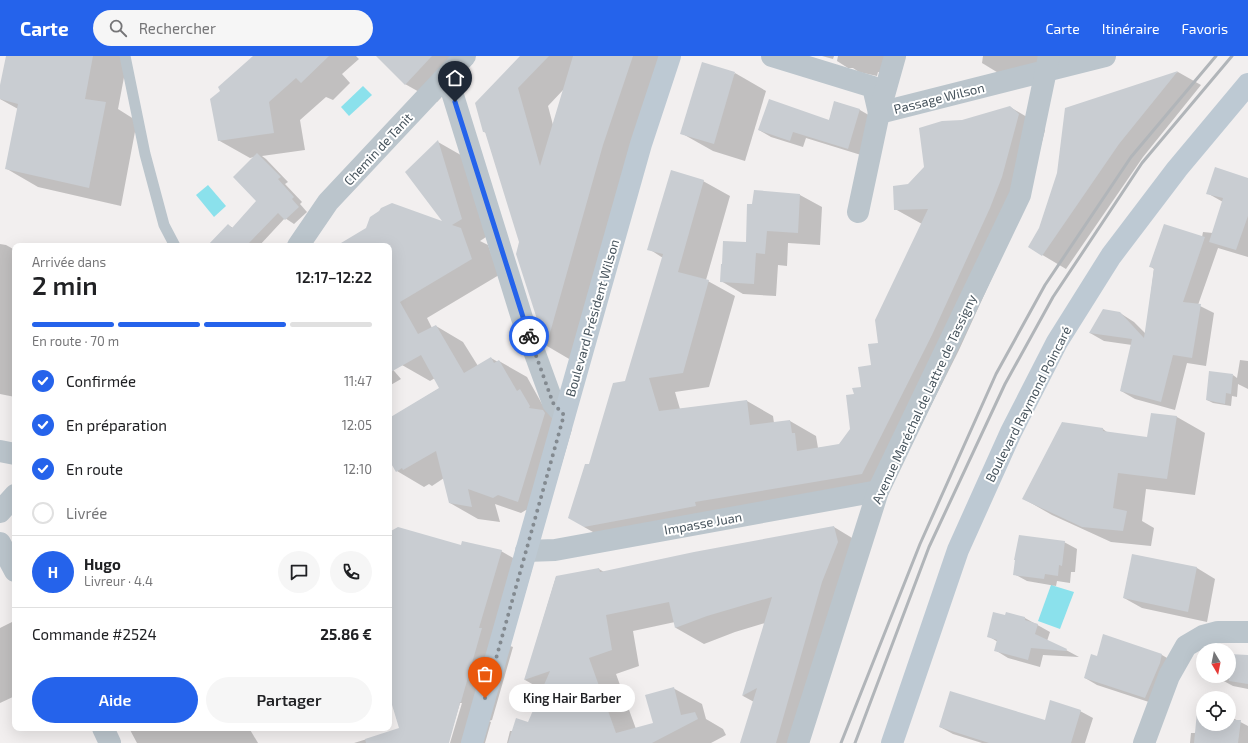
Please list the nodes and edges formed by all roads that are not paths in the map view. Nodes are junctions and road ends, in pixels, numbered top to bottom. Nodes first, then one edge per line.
1 (125, 56) edge
2 (465, 56) edge
3 (670, 56) edge
4 (772, 56) edge
5 (895, 56) edge
6 (1105, 56) edge
7 (1048, 63) edge
8 (447, 76) junction
9 (1248, 84) edge
10 (879, 113) junction
11 (858, 212) dead end
12 (173, 243) edge
13 (300, 243) edge
14 (564, 415) junction
15 (0, 451) edge
16 (12, 453) edge
17 (878, 491) junction
18 (12, 498) edge
19 (0, 512) edge
20 (0, 543) edge
21 (526, 551) junction
22 (12, 565) edge
23 (1248, 632) edge
24 (104, 731) edge
25 (110, 743) edge
26 (472, 743) edge
27 (798, 743) edge
28 (892, 743) edge
29 (1144, 743) edge

1 - 12 lane
2 - 8 street, Chemin de Tanit
3 - 14 main road, Boulevard Président Wilson
4 - 10 street, Passage Wilson
5 - 10 street
6 - 7 street, Passage Wilson
7 - 10 street, Passage Wilson
7 - 17 street, Avenue Maréchal de Lattre de Tassigny
8 - 13 street, Chemin de Tanit
8 - 14 street
9 - 28 main road, Boulevard Raymond Poincaré
10 - 11 street
14 - 21 main road, Boulevard Président Wilson
15 - 16 street
17 - 21 street, Impasse Juan
17 - 27 street, Avenue Maréchal de Lattre de Tassigny
18 - 19 street
20 - 22 street
21 - 26 main road, Boulevard Président Wilson
23 - 29 street
24 - 25 street

